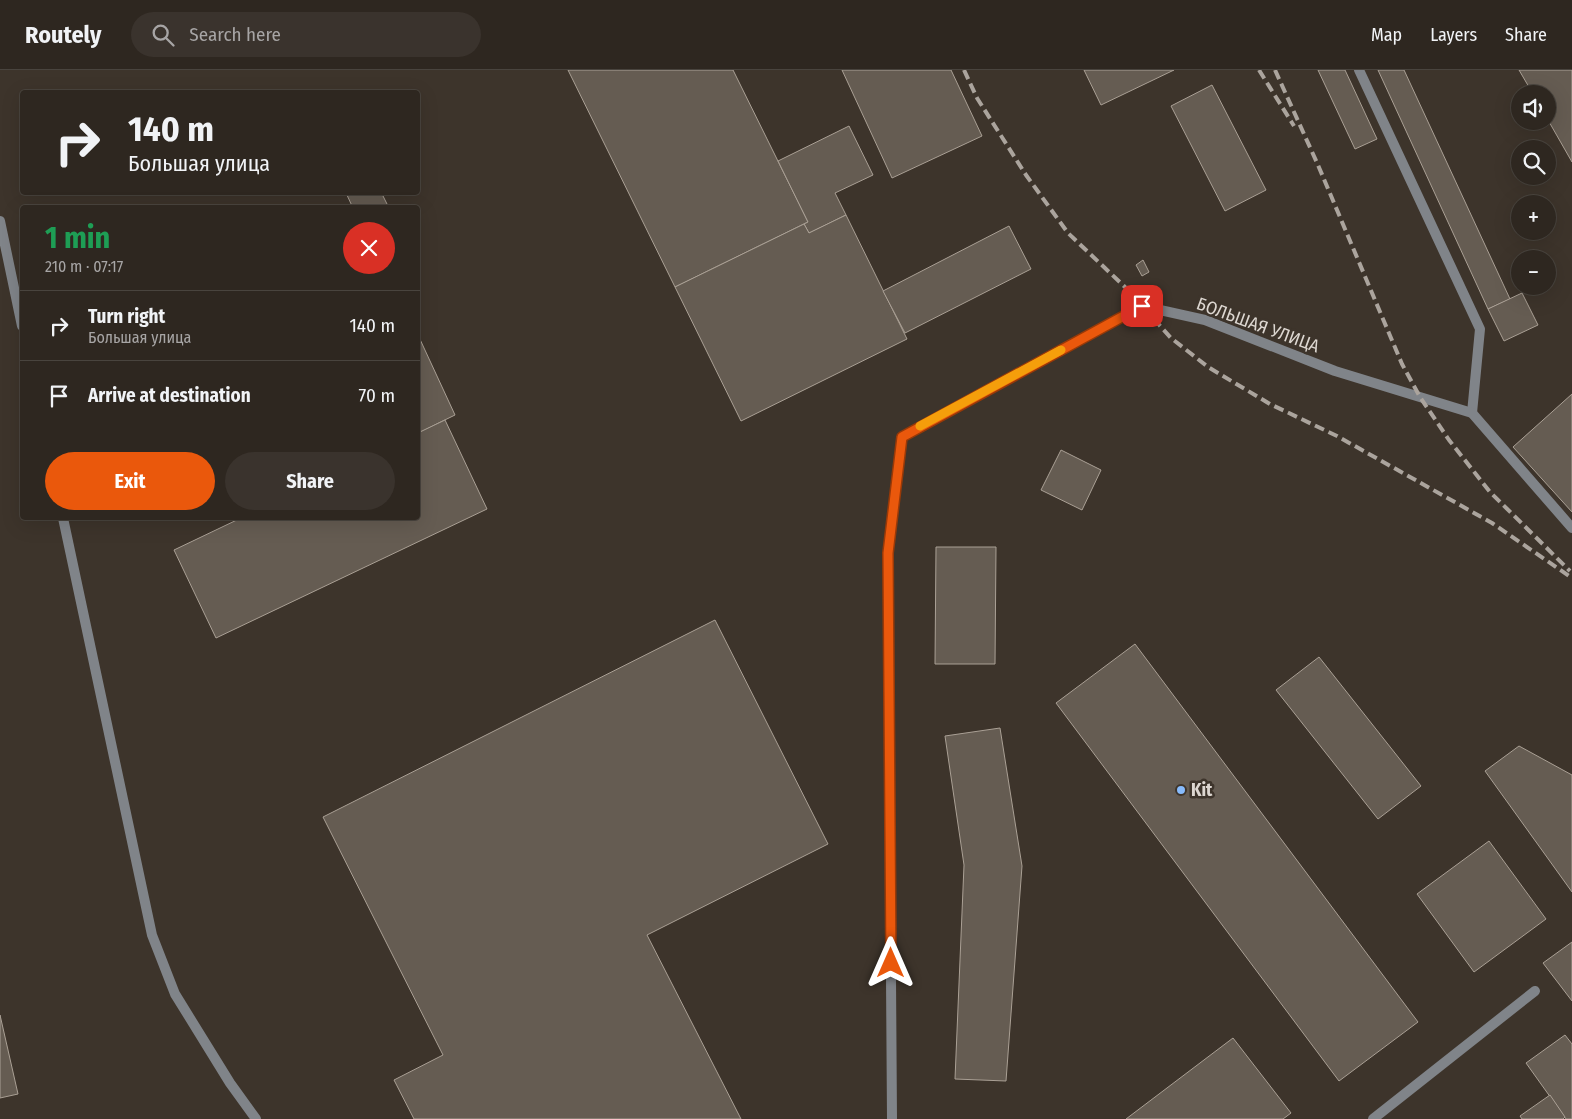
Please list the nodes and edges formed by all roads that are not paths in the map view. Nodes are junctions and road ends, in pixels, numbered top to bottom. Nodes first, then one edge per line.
1 (1359, 70) edge
2 (0, 221) edge
3 (20, 316) edge
4 (1472, 413) junction
5 (63, 520) edge
6 (1572, 528) edge
7 (1535, 991) dead end
8 (256, 1119) edge
9 (892, 1119) edge
10 (1373, 1119) edge

1 - 4 street
2 - 3 street
4 - 6 street
4 - 9 street, БОЛЬШАЯ УЛИЦА
5 - 8 street
7 - 10 street

